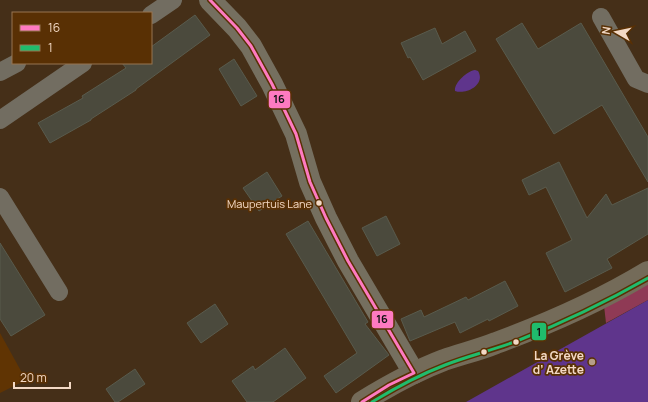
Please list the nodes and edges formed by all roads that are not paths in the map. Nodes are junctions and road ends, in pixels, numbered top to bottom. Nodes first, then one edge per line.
1 (173, 0) edge
2 (210, 0) edge
3 (152, 14) edge
4 (602, 17) dead end
5 (15, 64) edge
6 (82, 64) edge
7 (0, 72) edge
8 (648, 84) edge
9 (0, 120) edge
10 (0, 197) edge
11 (648, 272) edge
12 (59, 292) dead end
13 (414, 373) junction
14 (362, 402) edge

1 - 3 street
2 - 13 street
4 - 8 street
5 - 7 street
6 - 9 street
10 - 12 street
11 - 13 main road
13 - 14 main road

